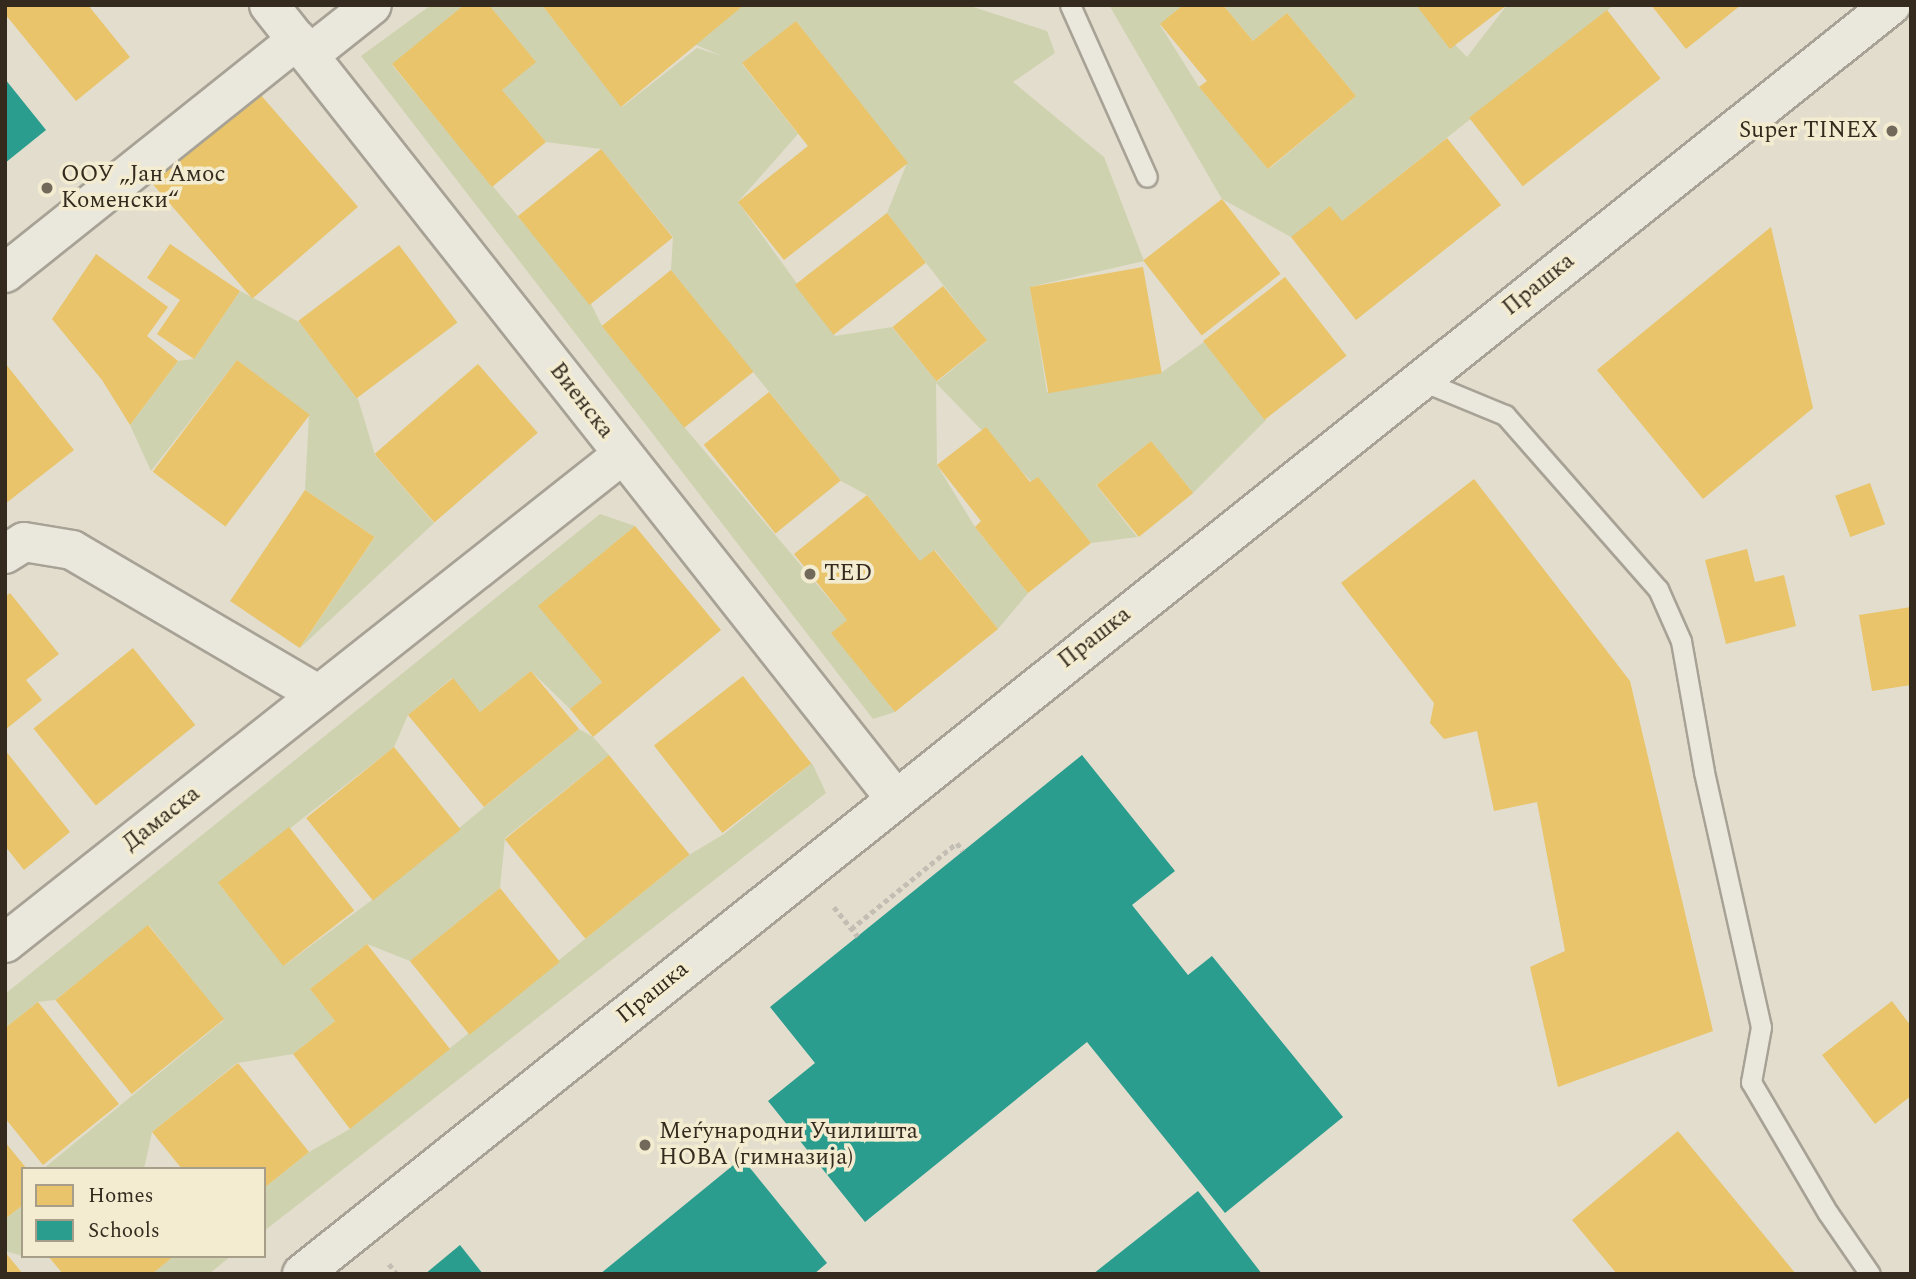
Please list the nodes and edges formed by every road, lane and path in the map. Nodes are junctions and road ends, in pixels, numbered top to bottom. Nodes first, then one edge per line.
1 (269, 5) edge
2 (372, 5) edge
3 (1070, 5) edge
4 (1891, 5) edge
5 (303, 48) junction
6 (1147, 177) dead end
7 (5, 273) edge
8 (1420, 380) junction
9 (622, 454) junction
10 (5, 554) edge
11 (319, 695) junction
12 (894, 797) junction
13 (963, 851) dead end
14 (851, 929) dead end
15 (5, 943) edge
16 (302, 1274) edge
17 (1870, 1274) edge

1 - 5 street, Виенска
2 - 5 street
3 - 6 lane
4 - 8 street, Прашка
5 - 7 street
5 - 9 street, Виенска
8 - 12 street, Прашка
8 - 17 lane
9 - 11 street, Дамаска
9 - 12 street, Виенска
10 - 11 street
11 - 15 street, Дамаска
12 - 16 street, Прашка
13 - 14 path

